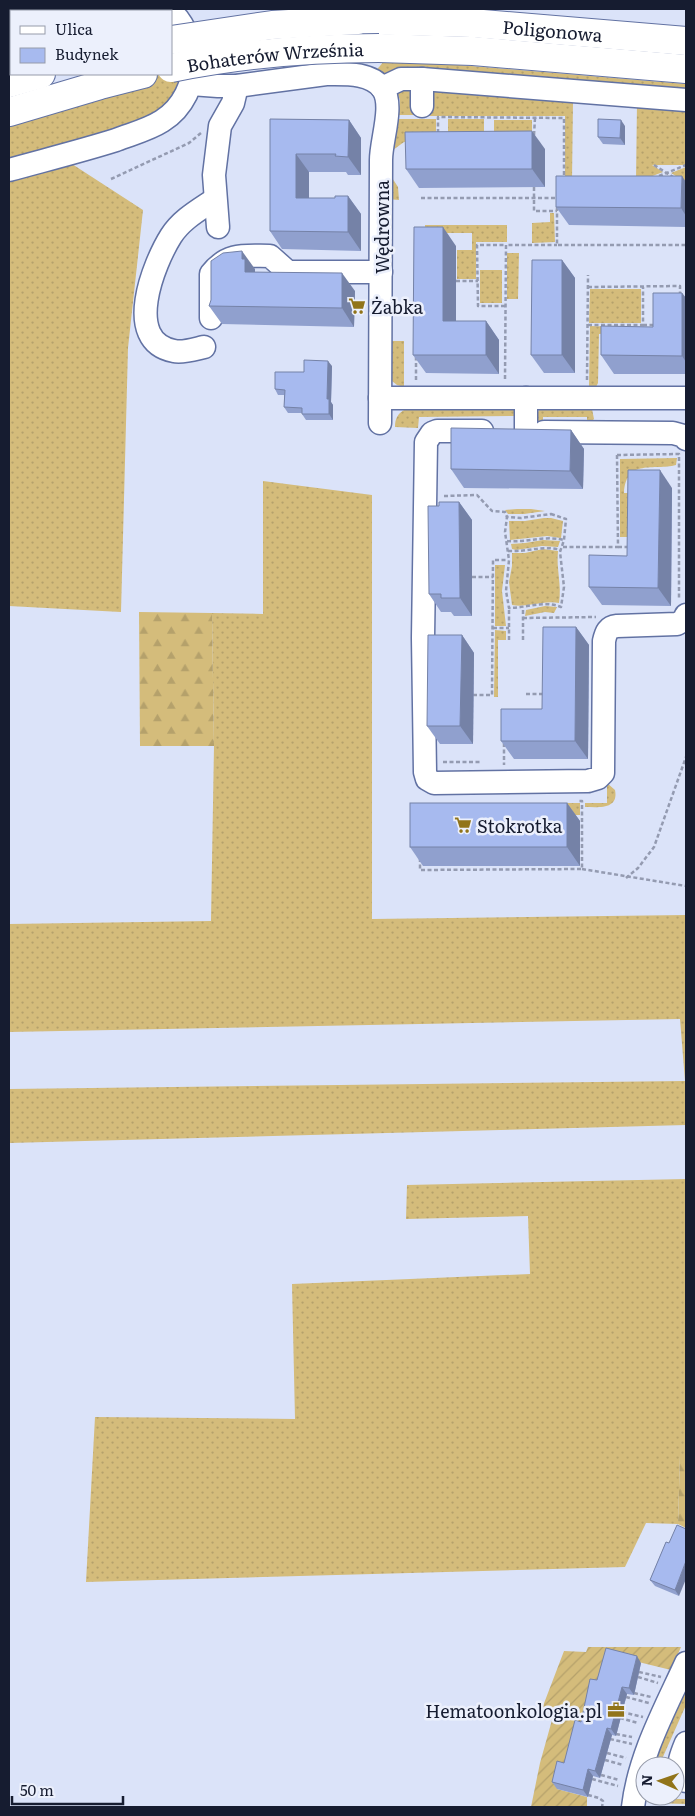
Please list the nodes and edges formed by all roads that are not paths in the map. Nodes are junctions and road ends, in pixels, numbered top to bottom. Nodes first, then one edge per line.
1 (11, 9) edge
2 (43, 9) edge
3 (172, 13) edge
4 (358, 20) joint
5 (172, 40) edge
6 (686, 41) edge
7 (380, 48) joint
8 (686, 69) edge
9 (37, 75) edge
10 (139, 75) edge
11 (181, 76) edge
12 (422, 79) junction
13 (9, 83) edge
14 (237, 86) junction
15 (382, 88) junction
16 (686, 100) edge
17 (422, 106) dead end
18 (9, 112) edge
19 (9, 170) edge
20 (215, 199) junction
21 (218, 227) dead end
22 (381, 272) junction
23 (211, 318) edge
24 (204, 347) dead end
25 (380, 398) junction
26 (526, 398) junction
27 (606, 398) junction
28 (686, 398) edge
29 (380, 423) dead end
30 (526, 432) junction
31 (686, 439) edge
32 (613, 441) junction
33 (683, 610) edge
34 (677, 1674) edge
35 (686, 1743) edge
36 (686, 1781) edge
37 (629, 1798) edge

1 - 2 street
3 - 11 street
4 - 5 main road, Bohaterów Września, bridge
4 - 6 main road, Poligonowa
7 - 8 main road, Poligonowa
7 - 11 main road, Bohaterów Września, bridge
9 - 13 main road
10 - 18 main road
11 - 14 street
11 - 19 street
12 - 15 street
12 - 16 street
12 - 17 street
14 - 15 street
14 - 20 street
15 - 22 street, Wędrowna
20 - 21 street
20 - 24 street
22 - 23 street
22 - 25 street, Wędrowna
25 - 26 street
25 - 29 street, Wędrowna
26 - 27 street
26 - 30 street
27 - 28 street
27 - 32 street
30 - 32 street
30 - 33 street
31 - 32 street
34 - 37 street
35 - 36 street

